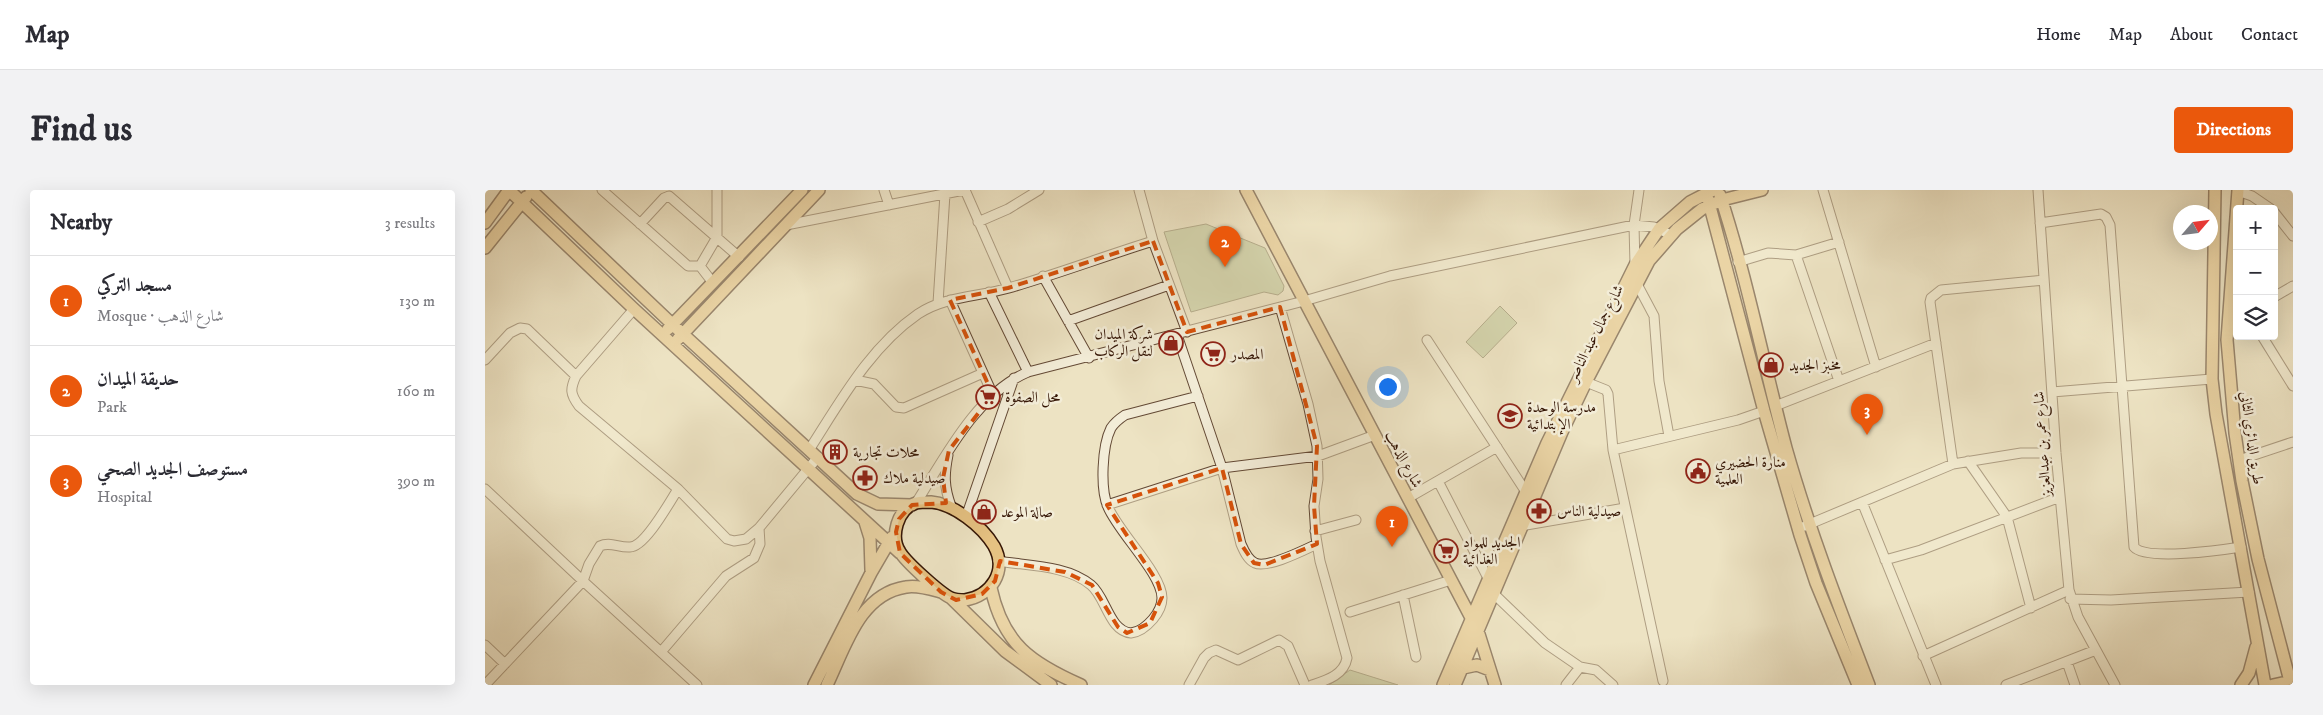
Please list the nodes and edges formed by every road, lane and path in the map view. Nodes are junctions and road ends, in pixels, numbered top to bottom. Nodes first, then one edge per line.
1 (509, 190) edge
2 (531, 190) edge
3 (602, 190) edge
4 (717, 190) edge
5 (802, 190) edge
6 (819, 190) edge
7 (884, 190) edge
8 (965, 190) edge
9 (1039, 190) edge
10 (1139, 190) edge
11 (1246, 190) edge
12 (1639, 190) edge
13 (1763, 190) edge
14 (1823, 190) edge
15 (2037, 190) edge
16 (2206, 190) edge
17 (2215, 190) edge
18 (2238, 190) edge
19 (1708, 191) edge
20 (945, 194) junction
21 (1717, 198) edge
22 (521, 202) junction
23 (2215, 202) junction
24 (2265, 205) edge
25 (889, 206) junction
26 (2278, 217) edge
27 (978, 222) junction
28 (485, 223) edge
29 (2040, 223) junction
30 (640, 224) junction
31 (786, 225) junction
32 (1634, 225) junction
33 (1659, 229) junction
34 (1671, 234) junction
35 (2293, 236) edge
36 (717, 237) junction
37 (1153, 241) junction
38 (1839, 242) junction
39 (485, 248) edge
40 (1796, 255) junction
41 (739, 257) junction
42 (1738, 262) junction
43 (1635, 265) junction
44 (700, 266) junction
45 (1043, 276) junction
46 (2044, 280) junction
47 (713, 283) junction
48 (1637, 284) junction
49 (1169, 286) junction
50 (2293, 286) edge
51 (1008, 288) junction
52 (989, 292) junction
53 (2277, 295) edge
54 (950, 300) junction
55 (1304, 301) junction
56 (938, 303) junction
57 (1281, 308) junction
58 (634, 309) junction
59 (1068, 321) junction
60 (672, 324) junction
61 (1187, 332) junction
62 (683, 333) junction
63 (663, 334) junction
64 (1177, 335) junction
65 (1427, 340) dead end
66 (2264, 340) edge
67 (1936, 343) junction
68 (673, 344) junction
69 (1089, 358) junction
70 (485, 360) edge
71 (1876, 367) junction
72 (1028, 372) junction
73 (983, 373) junction
74 (576, 376) junction
75 (1014, 378) junction
76 (2212, 379) junction
77 (855, 380) junction
78 (1839, 381) junction
79 (1586, 382) junction
80 (2121, 385) junction
81 (2293, 386) edge
82 (2052, 392) junction
83 (993, 395) junction
84 (1198, 396) junction
85 (1775, 406) junction
86 (1763, 411) junction
87 (2235, 433) junction
88 (1375, 435) junction
89 (2219, 435) junction
90 (1669, 436) junction
91 (2293, 442) edge
92 (1497, 447) junction
93 (949, 450) junction
94 (1613, 450) junction
95 (2056, 453) junction
96 (813, 454) junction
97 (1318, 456) junction
98 (2239, 460) junction
99 (1968, 461) junction
100 (1953, 464) junction
101 (809, 468) junction
102 (1222, 468) junction
103 (1438, 481) junction
104 (485, 489) edge
105 (678, 489) junction
106 (1526, 492) junction
107 (2060, 497) junction
108 (1408, 498) junction
109 (1862, 502) junction
110 (914, 504) junction
111 (1107, 505) junction
112 (951, 506) junction
113 (1625, 508) junction
114 (966, 517) junction
115 (2007, 517) junction
116 (865, 520) junction
117 (1356, 520) dead end
118 (1809, 524) junction
119 (1521, 526) junction
120 (759, 528) junction
121 (1797, 528) junction
122 (1315, 531) junction
123 (896, 532) junction
124 (888, 542) junction
125 (1317, 544) junction
126 (2241, 547) junction
127 (900, 553) junction
128 (1885, 560) junction
129 (999, 561) junction
130 (871, 573) junction
131 (1451, 580) junction
132 (1489, 580) junction
133 (583, 581) junction
134 (991, 588) junction
135 (2249, 592) junction
136 (1493, 593) junction
137 (946, 595) junction
138 (1403, 595) junction
139 (2070, 595) junction
140 (2031, 608) junction
141 (1350, 612) dead end
142 (1471, 620) junction
143 (1478, 631) junction
144 (2258, 643) junction
145 (485, 645) edge
146 (2096, 650) junction
147 (661, 652) junction
148 (1923, 656) junction
149 (1416, 657) dead end
150 (2289, 660) edge
151 (2067, 662) junction
152 (505, 664) junction
153 (1580, 667) junction
154 (1463, 668) junction
155 (1490, 670) junction
156 (1663, 681) dead end
157 (485, 685) edge
158 (697, 685) edge
159 (814, 685) edge
160 (827, 685) edge
161 (1051, 685) edge
162 (1081, 685) edge
163 (1189, 685) edge
164 (1305, 685) edge
165 (1312, 685) edge
166 (1443, 685) edge
167 (1455, 685) edge
168 (1495, 685) edge
169 (1566, 685) edge
170 (1613, 685) edge
171 (1858, 685) edge
172 (1869, 685) edge
173 (1936, 685) edge
174 (2006, 685) edge
175 (2075, 685) edge
176 (2115, 685) edge
177 (2241, 685) edge
178 (2265, 685) edge
179 (2273, 685) edge
180 (2290, 685) edge

1 - 22 main road
1 - 28 main road
2 - 22 main road
2 - 60 main road
3 - 30 street
4 - 36 street
5 - 41 main road
6 - 31 main road
7 - 25 street
8 - 20 street
8 - 27 street
9 - 27 street
10 - 37 street
11 - 55 main road, شارع الذهب
12 - 32 street
13 - 21 main road, شارع جمال عبد الناصر
14 - 38 street
15 - 29 street, شارع عمر بن عبدالعزيز
16 - 23 main road
17 - 23 main road, طريق الدائري الثاني
18 - 24 street
18 - 87 main road, طريق الدائري الثاني
19 - 21 main road
19 - 33 main road, شارع جمال عبد الناصر
20 - 25 street
20 - 56 street
21 - 34 main road, شارع جمال عبد الناصر
21 - 42 main road
21 - 86 main road
22 - 39 main road
22 - 58 main road
23 - 76 main road, طريق الدائري الثاني
25 - 31 street
26 - 35 street
27 - 51 street
29 - 46 street, شارع عمر بن عبدالعزيز
29 - 80 street
30 - 36 street
30 - 44 street
31 - 62 main road
32 - 33 street
32 - 43 street
32 - 55 street
33 - 34 street
33 - 43 main road, شارع جمال عبد الناصر
34 - 48 main road, شارع جمال عبد الناصر
36 - 41 street
36 - 44 street
37 - 45 street
37 - 49 street
38 - 40 street
38 - 71 street
40 - 42 street
40 - 78 street
41 - 47 main road
42 - 85 main road
43 - 106 main road, شارع جمال عبد الناصر
44 - 47 street
45 - 51 street
45 - 59 street
46 - 67 street
46 - 82 street, شارع عمر بن عبدالعزيز
47 - 60 main road
48 - 79 main road, شارع جمال عبد الناصر
48 - 90 street
49 - 59 street
49 - 61 street
50 - 53 street
51 - 52 street
52 - 54 street
52 - 72 street
54 - 56 street
54 - 73 street
55 - 57 street
55 - 88 main road, شارع الذهب
56 - 77 street
57 - 61 street
57 - 97 street
58 - 63 main road
58 - 74 street
59 - 69 street
60 - 62 main road
60 - 63 main road
61 - 64 street
62 - 68 main road
62 - 96 main road
63 - 68 main road
64 - 69 street
64 - 84 street
65 - 92 street
66 - 81 street
67 - 71 street
67 - 100 street
68 - 101 main road
69 - 72 street
70 - 74 street
71 - 78 street
72 - 75 street
73 - 77 street
73 - 83 street
74 - 105 street
75 - 83 street
75 - 114 street
76 - 80 street
76 - 89 main road, طريق الدائري الثاني
77 - 96 street
78 - 85 street
79 - 94 street
79 - 119 main road, شارع جمال عبد الناصر
80 - 82 street
80 - 126 street
82 - 95 street, شارع عمر بن عبدالعزيز
83 - 93 street
84 - 102 street
84 - 111 street
85 - 118 main road
86 - 90 street
86 - 121 main road
87 - 89 main road
87 - 98 main road, طريق الدائري الثاني
88 - 97 street
88 - 108 main road, شارع الذهب
89 - 126 main road, طريق الدائري الثاني
90 - 94 street
91 - 98 street
92 - 103 street
92 - 106 street
93 - 110 street
93 - 112 street
94 - 113 street
95 - 99 street
95 - 107 street, شارع عمر بن عبدالعزيز
96 - 101 street
96 - 110 main road
97 - 102 street
97 - 122 street
98 - 150 main road, طريق الدائري الثاني
99 - 100 street
99 - 115 street
100 - 109 street
101 - 116 main road
101 - 120 street
102 - 111 street
102 - 125 street
103 - 108 street
103 - 132 street
104 - 133 street
105 - 120 street
105 - 133 street
106 - 132 main road, شارع جمال عبد الناصر
107 - 115 street
107 - 139 street, شارع عمر بن عبدالعزيز
108 - 131 main road, شارع الذهب
109 - 118 street
109 - 128 street
110 - 112 main road
110 - 123 main road
111 - 129 street
112 - 114 main road
113 - 119 street
113 - 156 street
114 - 129 main road
115 - 128 street
115 - 140 street
116 - 124 main road
116 - 130 main road
117 - 122 street
118 - 121 street
118 - 172 main road
119 - 136 main road, شارع جمال عبد الناصر
120 - 147 street
121 - 171 main road
122 - 125 street
123 - 124 main road
123 - 127 main road
124 - 127 main road
124 - 130 main road
125 - 165 street
126 - 135 main road, طريق الدائري الثاني
127 - 137 main road
128 - 148 street
129 - 134 main road
130 - 159 main road
131 - 138 street
131 - 142 main road, شارع الذهب
132 - 142 main road, شارع جمال عبد الناصر
133 - 147 street
133 - 152 street
134 - 137 main road
134 - 162 main road
135 - 139 street
135 - 144 main road, طريق الدائري الثاني
136 - 143 main road, شارع جمال عبد الناصر
136 - 153 street
137 - 160 main road
137 - 161 main road
138 - 141 street
138 - 149 street
139 - 140 street
139 - 146 street, شارع عمر بن عبدالعزيز
140 - 148 street
142 - 143 main road, شارع الذهب
142 - 166 main road, شارع جمال عبد الناصر
143 - 154 main road, شارع جمال عبد الناصر
143 - 155 main road, شارع الذهب
144 - 177 main road
144 - 178 main road, طريق الدائري الثاني
145 - 152 street
146 - 151 street
146 - 176 street, شارع عمر بن عبدالعزيز
147 - 158 street
148 - 173 street
150 - 180 main road, طريق الدائري الثاني
151 - 174 street
151 - 175 street
152 - 157 street
153 - 169 street
153 - 170 street
154 - 155 main road
154 - 167 main road, شارع جمال عبد الناصر
155 - 168 main road, شارع الذهب
163 - 164 street
179 - 180 main road

